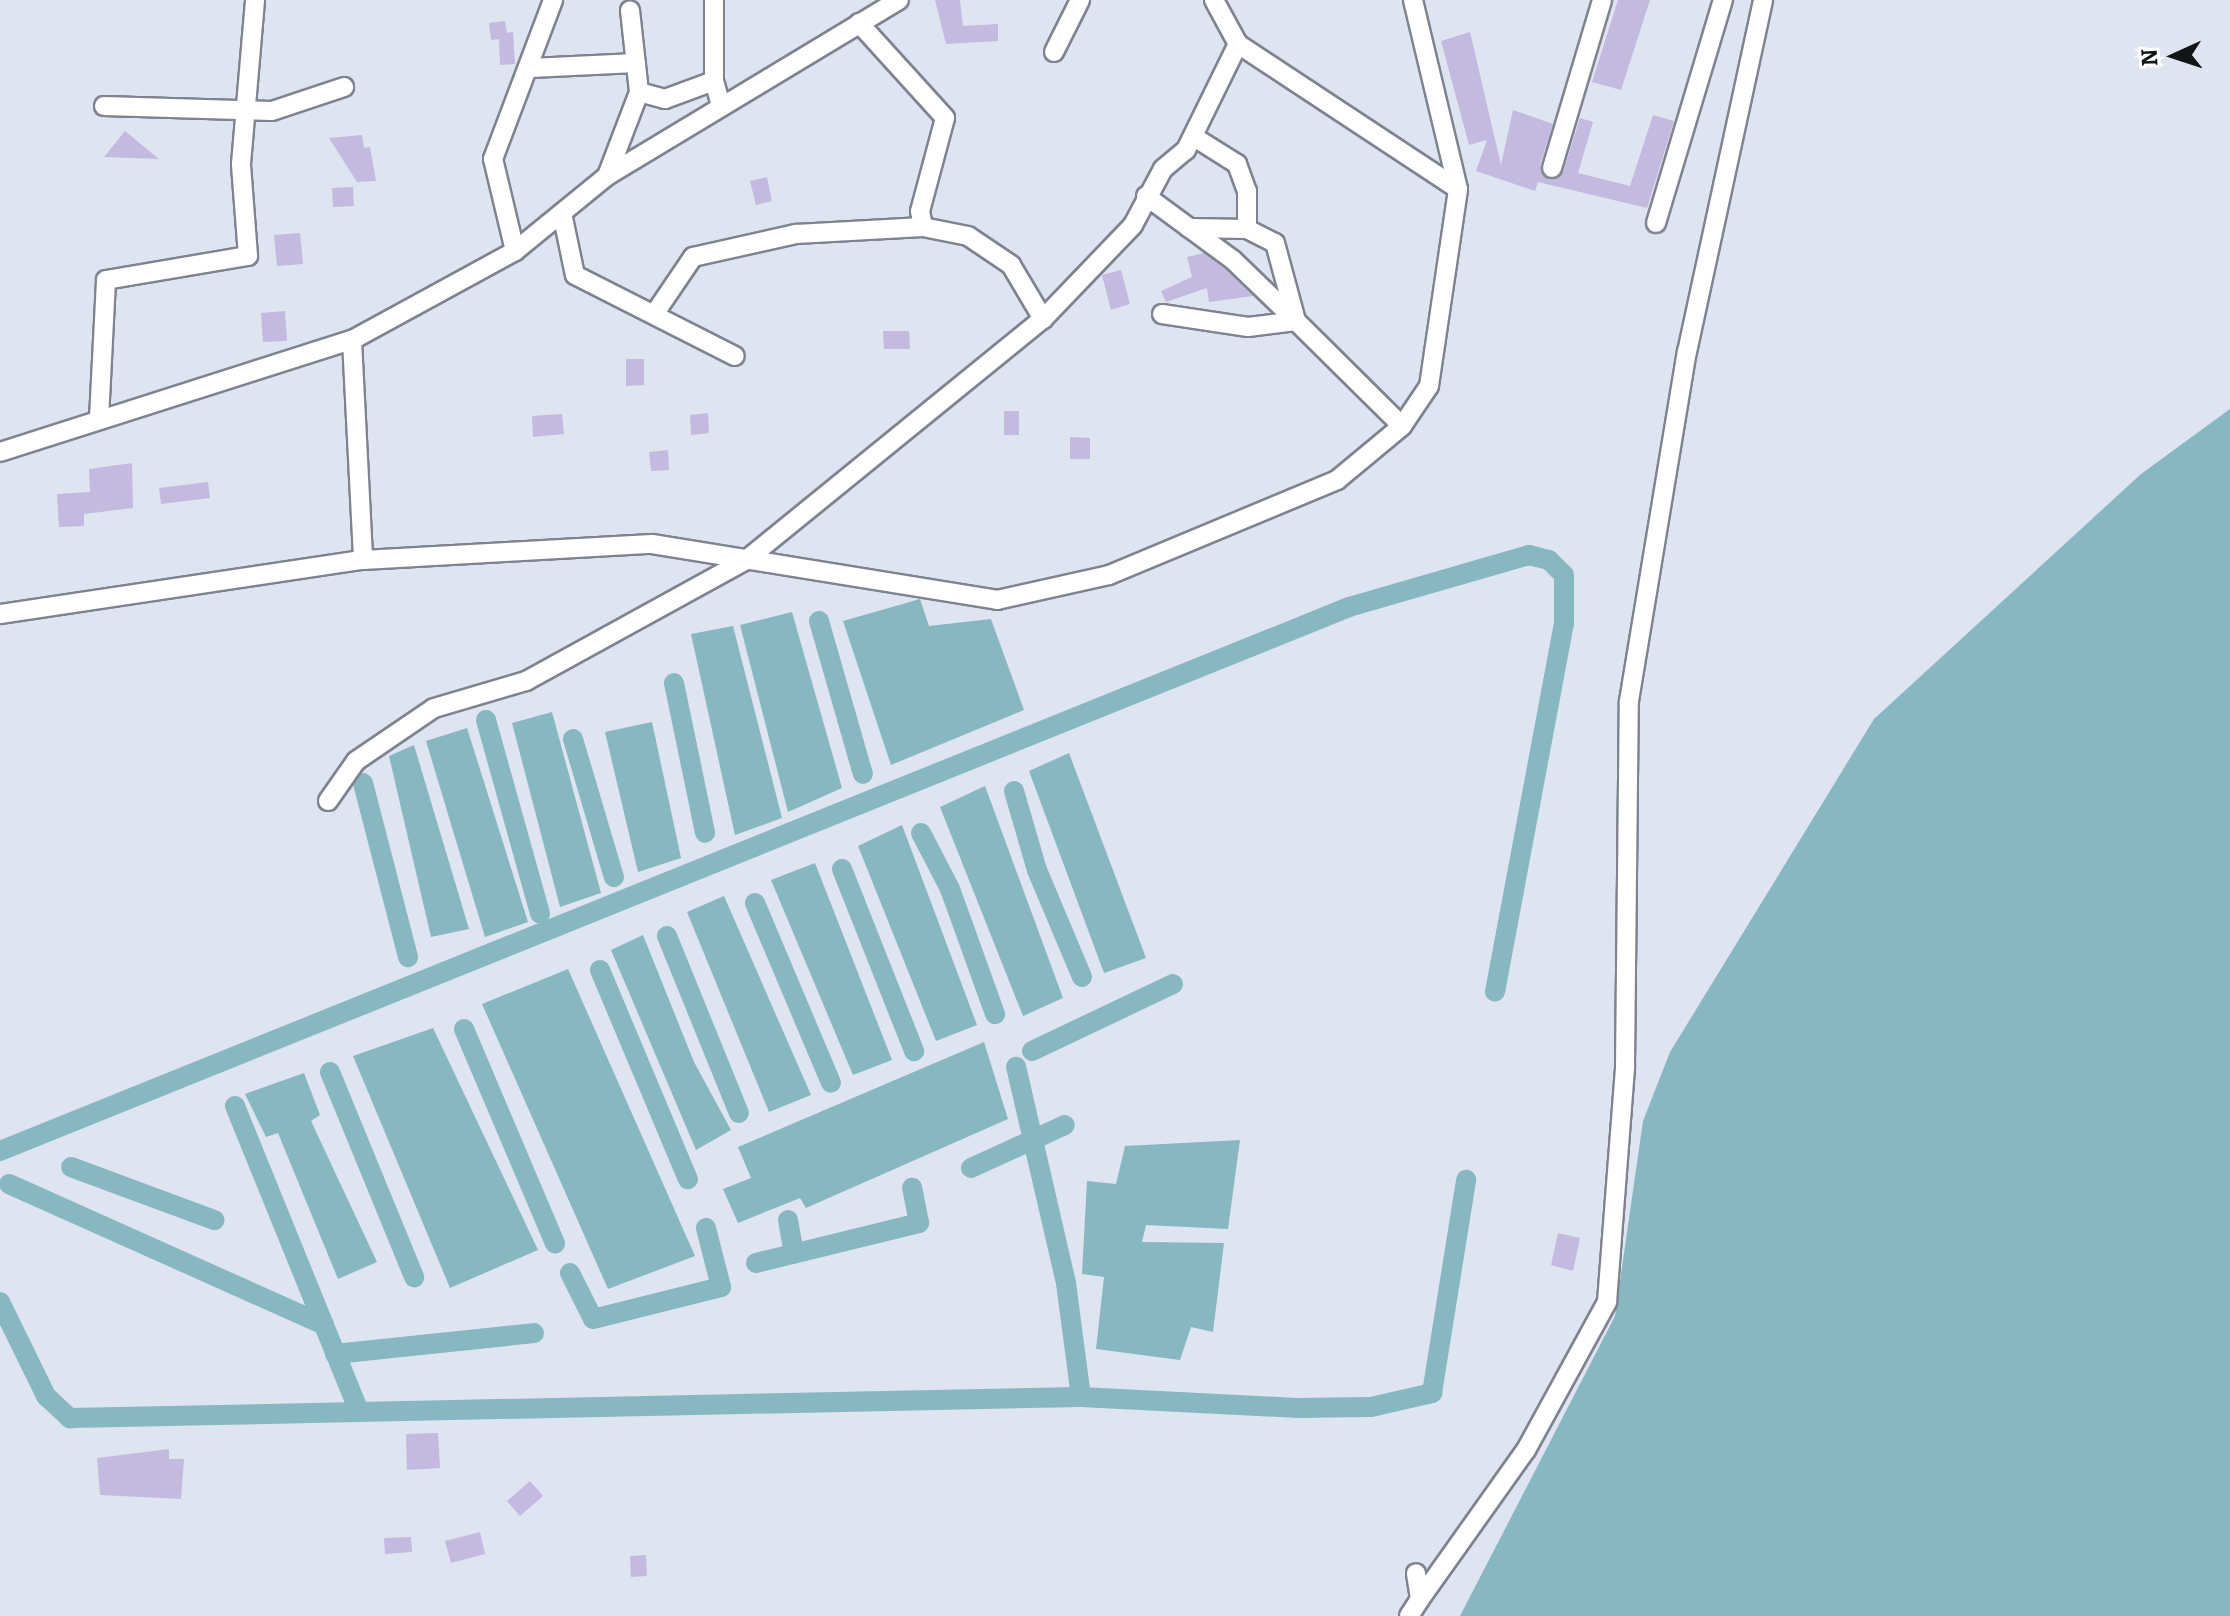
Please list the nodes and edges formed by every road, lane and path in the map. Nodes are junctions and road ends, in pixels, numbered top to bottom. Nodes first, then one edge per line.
1 (255, 0) edge
2 (553, 0) edge
3 (714, 0) edge
4 (899, 0) edge
5 (1080, 0) edge
6 (1413, 0) edge
7 (1602, 0) edge
8 (1723, 0) edge
9 (1763, 0) edge
10 (1222, 5) edge
11 (630, 10) dead end
12 (859, 23) junction
13 (1238, 44) junction
14 (1054, 52) dead end
15 (636, 63) junction
16 (531, 68) junction
17 (714, 81) junction
18 (344, 87) dead end
19 (639, 92) junction
20 (721, 105) junction
21 (104, 106) dead end
22 (245, 109) junction
23 (1194, 137) junction
24 (1552, 168) dead end
25 (607, 176) junction
26 (1458, 189) junction
27 (1146, 196) junction
28 (562, 213) junction
29 (1656, 223) dead end
30 (923, 227) junction
31 (1189, 228) junction
32 (1247, 229) junction
33 (515, 251) junction
34 (655, 313) junction
35 (1162, 314) dead end
36 (1043, 319) junction
37 (1296, 321) junction
38 (352, 340) junction
39 (735, 356) dead end
40 (99, 419) junction
41 (1402, 426) junction
42 (0, 452) edge
43 (363, 560) junction
44 (746, 560) junction
45 (0, 614) edge
46 (328, 801) dead end
47 (1416, 1573) dead end
48 (1420, 1599) junction
49 (1409, 1616) edge

1 - 22 street
2 - 16 street
3 - 17 street
4 - 12 street
5 - 14 street
6 - 26 street
7 - 24 street
8 - 29 street
9 - 48 street
10 - 13 street
11 - 15 street
12 - 20 street
12 - 30 street
13 - 23 street
13 - 26 street
15 - 16 street
15 - 19 street
16 - 33 street
17 - 19 street
17 - 20 street
18 - 22 street
19 - 25 street
20 - 25 street
21 - 22 street
22 - 40 street
23 - 27 street
23 - 32 street
25 - 28 street
26 - 41 street
27 - 31 street
27 - 36 street
28 - 33 street
28 - 34 street
30 - 34 street
30 - 36 street
31 - 32 street
31 - 37 street
32 - 37 street
33 - 38 street
34 - 39 street
35 - 37 street
36 - 44 street
37 - 41 street
38 - 40 street
38 - 43 street
40 - 42 street
41 - 44 street
43 - 44 street
43 - 45 street
44 - 46 street
47 - 48 street
48 - 49 street

